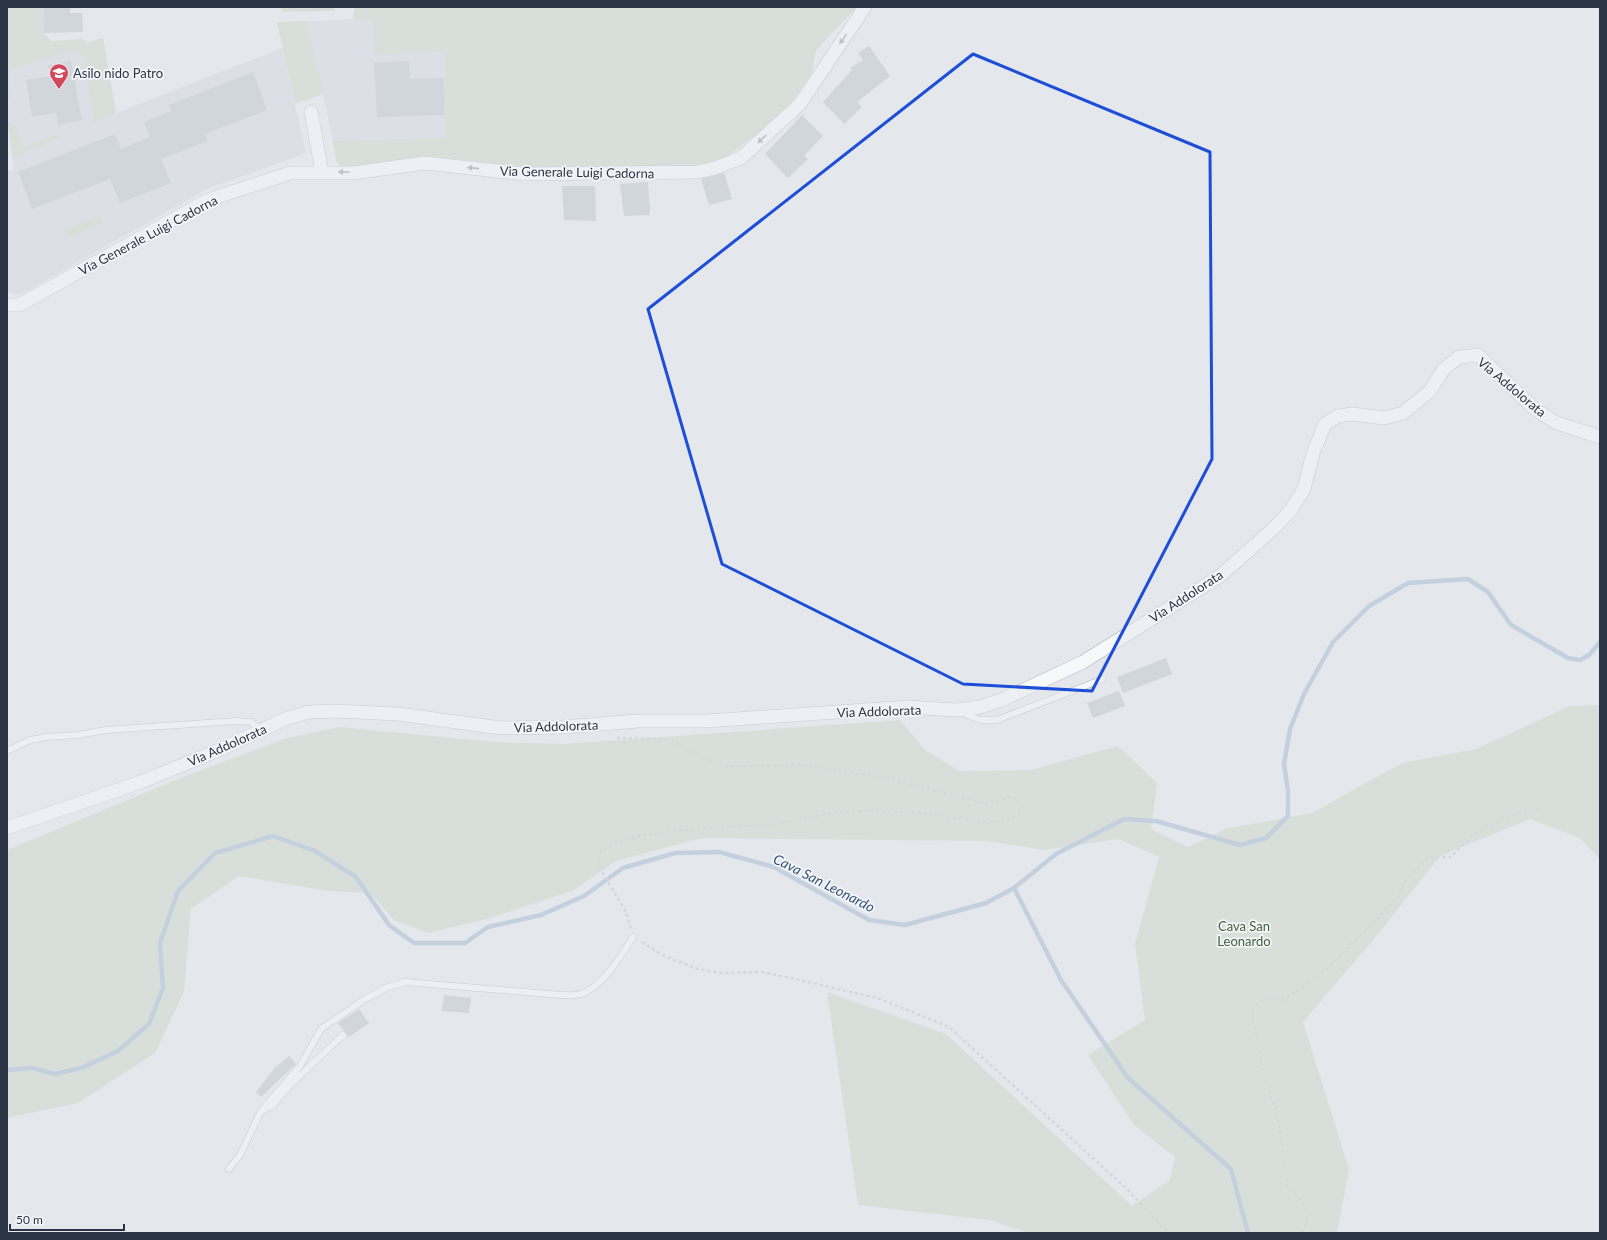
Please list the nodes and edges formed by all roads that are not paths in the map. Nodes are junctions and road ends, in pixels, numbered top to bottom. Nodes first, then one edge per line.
1 (865, 7) edge
2 (311, 112) dead end
3 (322, 172) junction
4 (7, 305) edge
5 (1600, 437) edge
6 (1103, 679) dead end
7 (956, 710) junction
8 (260, 730) junction
9 (7, 751) edge
10 (7, 828) edge
11 (633, 937) road end
12 (343, 1035) dead end
13 (261, 1111) junction
14 (229, 1169) dead end

1 -> 3 street, Via Generale Luigi Cadorna
2 - 3 street
3 - 4 street, Via Generale Luigi Cadorna
5 - 7 street, Via Addolorata
6 - 7 lane
7 - 8 street, Via Addolorata
8 - 9 lane
8 - 10 street, Via Addolorata
11 - 13 lane
12 - 13 lane
13 - 14 lane

